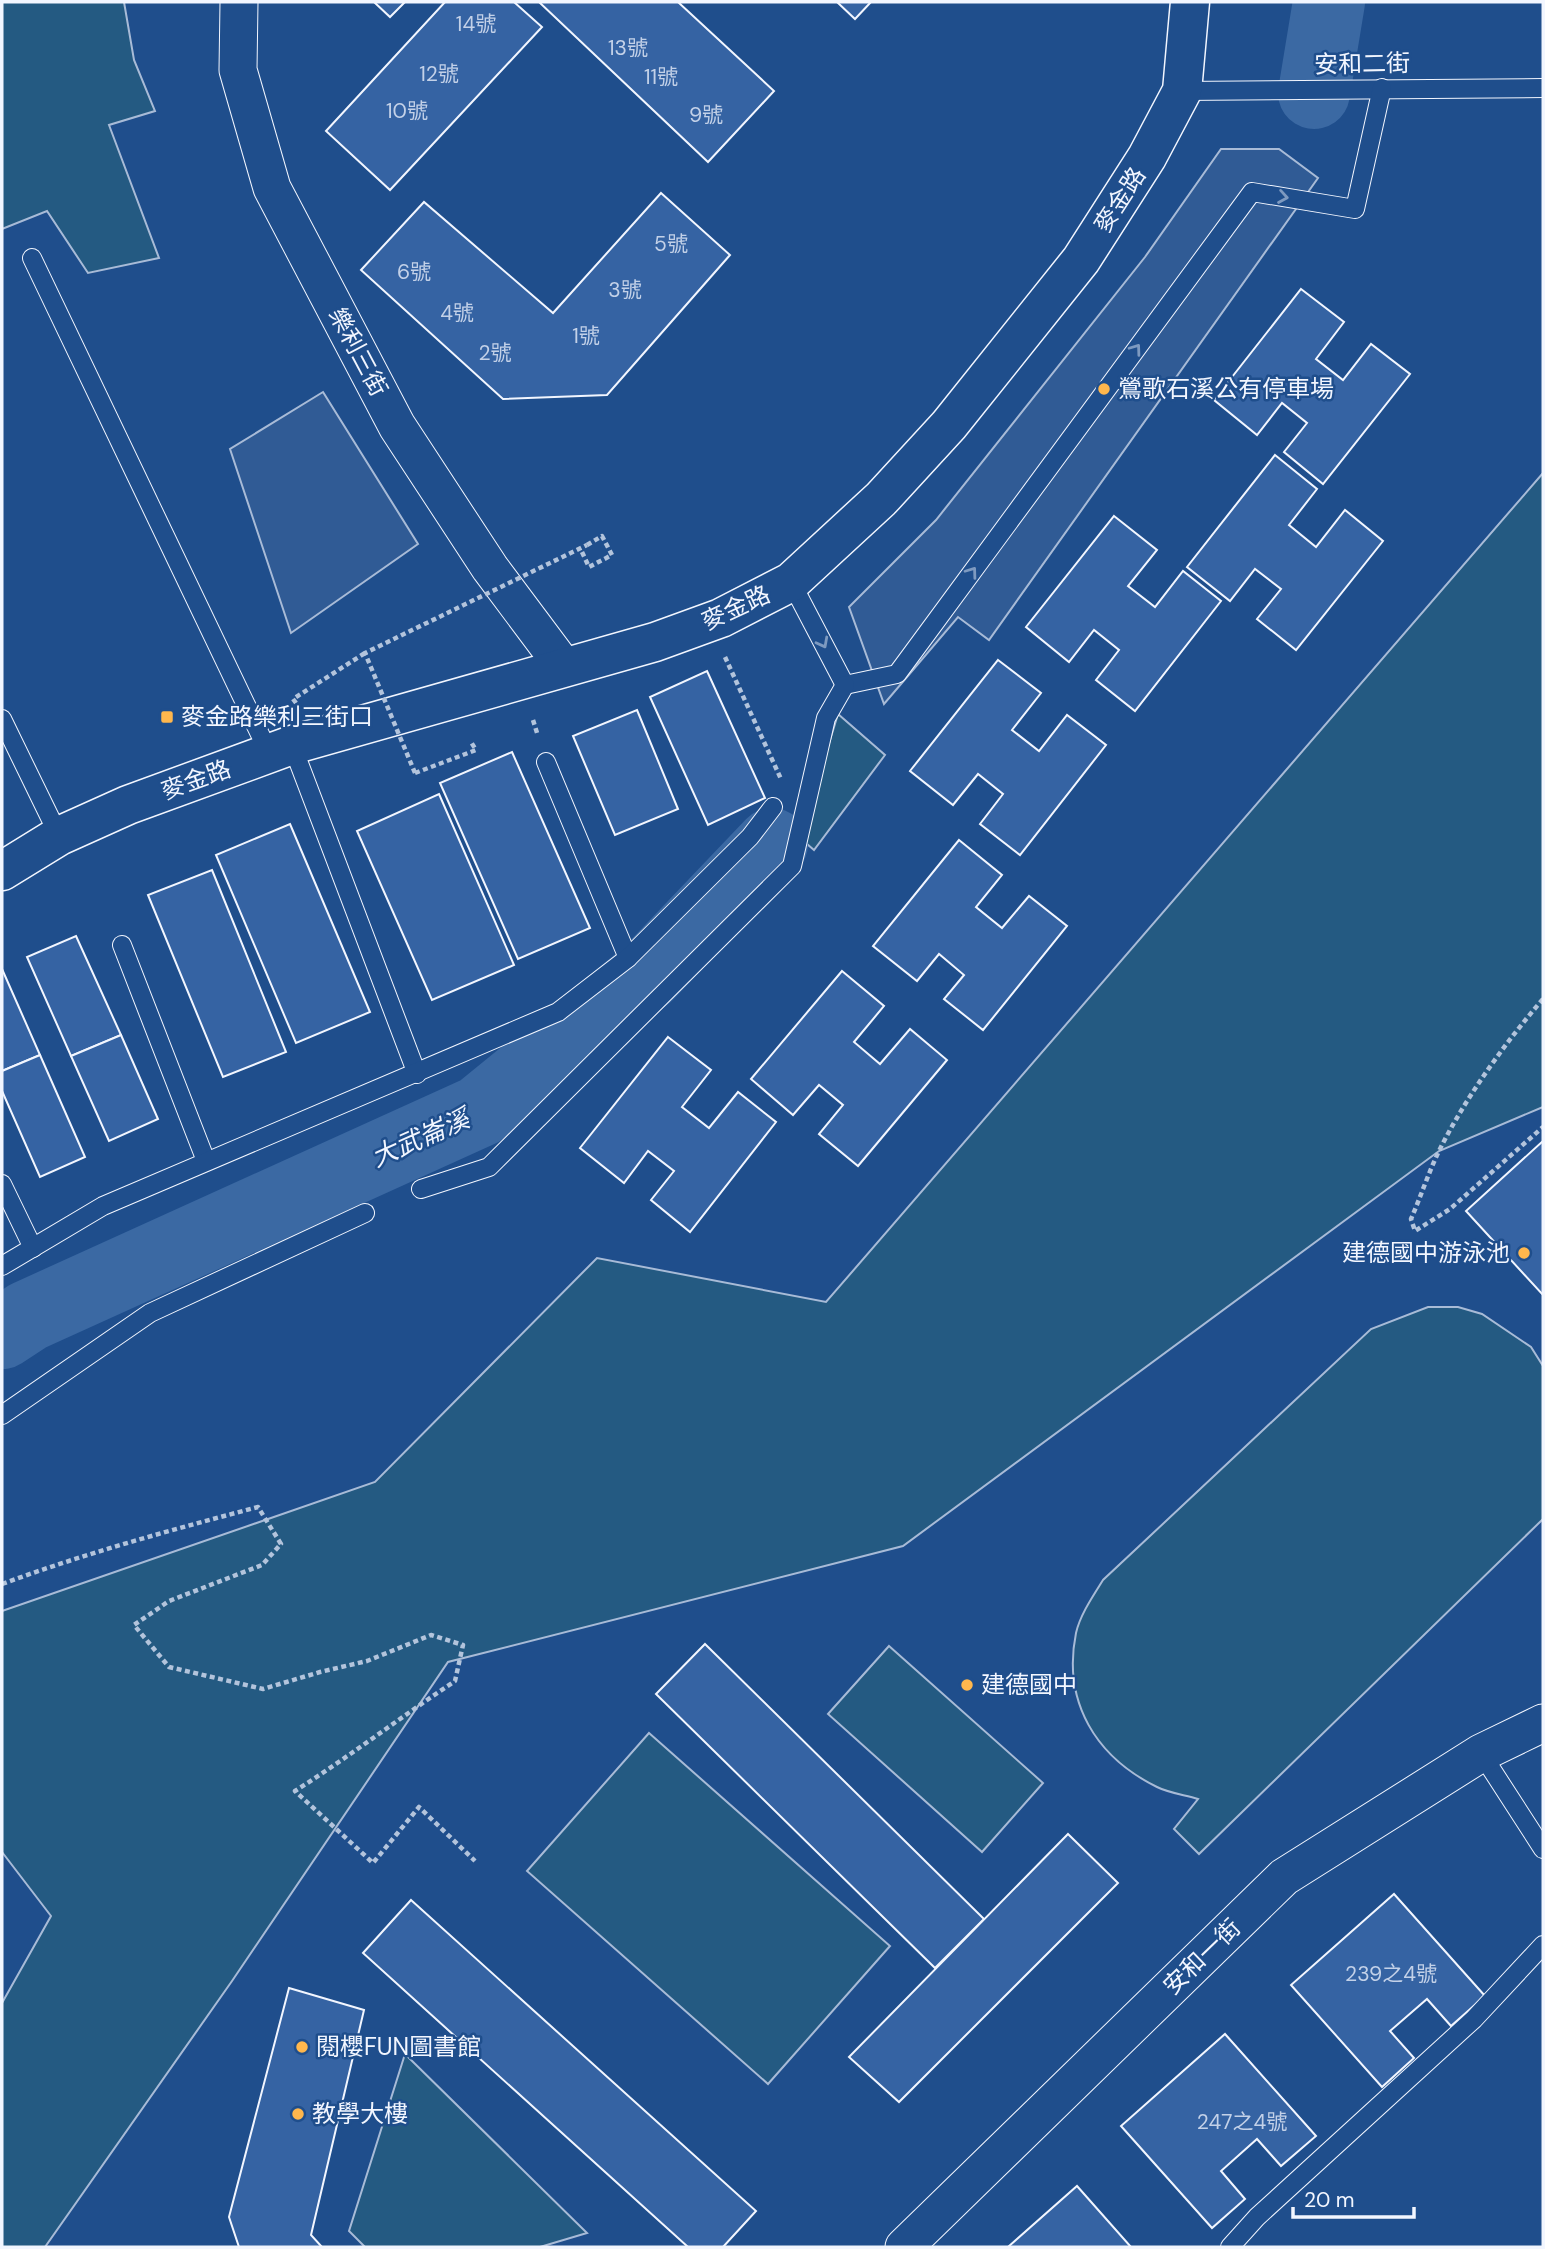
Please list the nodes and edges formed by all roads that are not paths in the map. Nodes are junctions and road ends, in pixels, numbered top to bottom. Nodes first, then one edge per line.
1 (239, 2) edge
2 (1190, 2) edge
3 (1382, 88) junction
4 (1543, 88) edge
5 (1182, 91) junction
6 (32, 258) dead end
7 (791, 582) junction
8 (564, 667) junction
9 (845, 685) junction
10 (2, 719) edge
11 (281, 749) junction
12 (547, 762) dead end
13 (773, 807) road end
14 (59, 836) junction
15 (2, 871) edge
16 (122, 946) dead end
17 (628, 958) junction
18 (417, 1074) junction
19 (206, 1161) junction
20 (2, 1184) edge
21 (421, 1189) dead end
22 (365, 1213) dead end
23 (33, 1248) junction
24 (2, 1266) edge
25 (2, 1415) edge
26 (1543, 1723) edge
27 (1481, 1753) junction
28 (1543, 1849) edge
29 (1543, 1945) edge
30 (904, 2247) edge
31 (1230, 2247) edge

1 - 8 street, 樂利三街
2 - 5 street, 麥金路
3 - 4 lane, 安和二街
3 - 5 lane, 安和二街
9 -> 3 lane
5 - 7 street, 麥金路
6 - 11 lane
7 - 8 street, 麥金路
7 -> 9 lane
8 - 11 street, 麥金路
9 - 21 lane
10 - 14 lane
11 - 14 street, 麥金路
11 - 18 lane
12 - 17 lane
13 - 17 lane
14 - 15 street, 麥金路
16 - 19 lane
17 - 18 lane
18 - 19 lane
19 - 23 lane
20 - 23 lane
22 - 25 lane
23 - 24 lane
26 - 27 street, 安和一街
27 - 28 lane
27 - 30 street, 安和一街
29 - 31 lane

